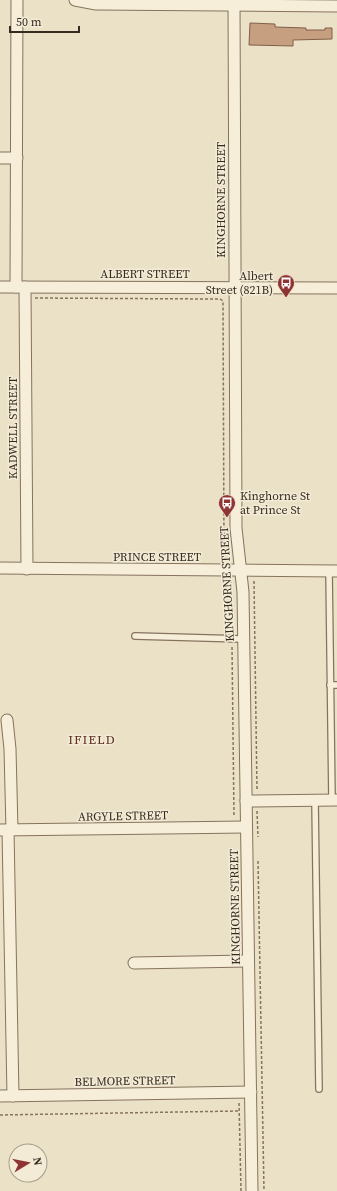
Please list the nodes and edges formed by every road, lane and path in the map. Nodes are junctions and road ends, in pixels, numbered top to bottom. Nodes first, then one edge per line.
1 (17, 0) edge
2 (75, 0) edge
3 (234, 2) edge
4 (337, 6) edge
5 (0, 158) edge
6 (17, 158) junction
7 (0, 287) edge
8 (20, 287) junction
9 (234, 287) junction
10 (337, 288) edge
11 (33, 300) dead end
12 (226, 561) dead end
13 (0, 568) edge
14 (27, 569) junction
15 (241, 570) junction
16 (333, 570) edge
17 (231, 579) dead end
18 (254, 580) dead end
19 (134, 636) dead end
20 (232, 639) junction
21 (243, 639) junction
22 (330, 685) junction
23 (337, 685) edge
24 (6, 720) dead end
25 (257, 793) dead end
26 (315, 800) junction
27 (334, 800) edge
28 (246, 801) junction
29 (257, 809) dead end
30 (234, 817) dead end
31 (246, 827) junction
32 (7, 830) edge
33 (258, 841) dead end
34 (258, 856) dead end
35 (248, 961) junction
36 (134, 963) dead end
37 (319, 1088) dead end
38 (251, 1092) junction
39 (0, 1096) edge
40 (13, 1096) junction
41 (0, 1115) edge
42 (241, 1191) edge
43 (252, 1191) edge
44 (264, 1191) edge

1 - 6 street, KADWELL STREET
2 - 3 street
3 - 4 street
3 - 9 street, KINGHORNE STREET
5 - 6 street
6 - 8 street, KADWELL STREET
7 - 8 street, ALBERT STREET
8 - 9 street, ALBERT STREET
8 - 14 street, KADWELL STREET
9 - 10 street, ALBERT STREET
9 - 15 street, KINGHORNE STREET
11 - 12 path
13 - 14 street, PRINCE STREET
14 - 15 street, PRINCE STREET
15 - 16 street, PRINCE STREET
15 - 21 street, KINGHORNE STREET
16 - 22 lane
17 - 20 path
18 - 25 path
19 - 20 lane
20 - 21 lane
20 - 30 path
21 - 28 street, KINGHORNE STREET
22 - 23 lane
22 - 27 lane
24 - 32 street
26 - 27 street
26 - 28 street
26 - 37 lane
28 - 31 street, KINGHORNE STREET
29 - 33 path
31 - 32 street, ARGYLE STREET
31 - 35 street, KINGHORNE STREET
32 - 40 street
34 - 44 path
35 - 36 street
35 - 38 street, KINGHORNE STREET
38 - 40 street, BELMORE STREET
38 - 43 street, KINGHORNE STREET
39 - 40 street, BELMORE STREET
41 - 42 path

